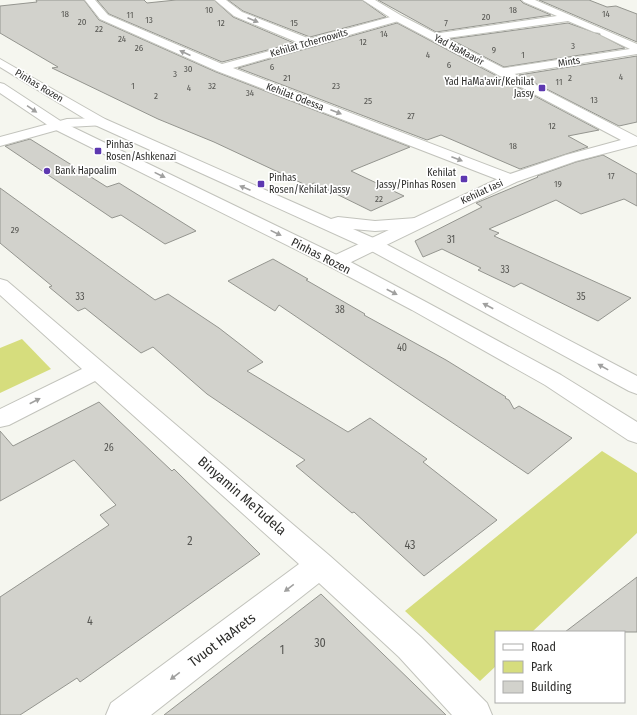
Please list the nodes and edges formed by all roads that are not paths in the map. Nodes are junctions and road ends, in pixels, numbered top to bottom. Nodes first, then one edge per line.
1 (90, 0) edge
2 (220, 0) edge
3 (368, 0) edge
4 (527, 0) edge
5 (398, 18) junction
6 (567, 18) junction
7 (433, 36) junction
8 (309, 43) junction
9 (637, 50) edge
10 (0, 62) edge
11 (221, 68) junction
12 (502, 72) junction
13 (0, 87) edge
14 (100, 122) junction
15 (57, 125) junction
16 (636, 141) edge
17 (0, 142) edge
18 (510, 179) junction
19 (317, 219) junction
20 (416, 223) junction
21 (372, 244) junction
22 (336, 262) junction
23 (0, 285) edge
24 (98, 370) junction
25 (637, 386) edge
26 (0, 419) edge
27 (637, 434) edge
28 (320, 565) junction
29 (123, 715) edge
30 (476, 715) edge

11 -> 1 street, Kehilat Odessa
2 -> 8 street
3 - 5 street, Yad HaMaavir
4 - 6 street, Mints
5 - 7 street, Yad HaMaavir
5 - 8 street, Kehilat Tchernowits
6 - 7 street, Mints
6 - 9 street, Mints
7 - 12 street, Yad HaMaavir
8 - 11 street, Kehilat Tchernowits
9 - 12 street, Mints
10 - 14 street, Pinhas Rozen
11 -> 18 street, Kehilat Odessa
12 - 16 street, Yad HaMaavir
13 -> 15 street, Pinhas Rozen
14 - 15 street
19 -> 14 street, Pinhas Rozen
15 - 17 street
15 -> 22 street, Pinhas Rozen
16 - 18 street, Kehilat Iasi
18 - 20 street, Kehilat Iasi
19 - 20 street
19 - 21 street, Pinhas Rozen
20 - 21 street, Kehilat Iasi
21 - 22 street, Kehilat Iasi
25 -> 21 street, Pinhas Rozen
22 -> 27 street, Pinhas Rozen
23 - 24 street, Binyamin MeTudela
26 -> 24 street
24 - 28 street, Binyamin MeTudela
28 -> 29 street, Tvuot HaArets
28 - 30 street, Binyamin MeTudela

